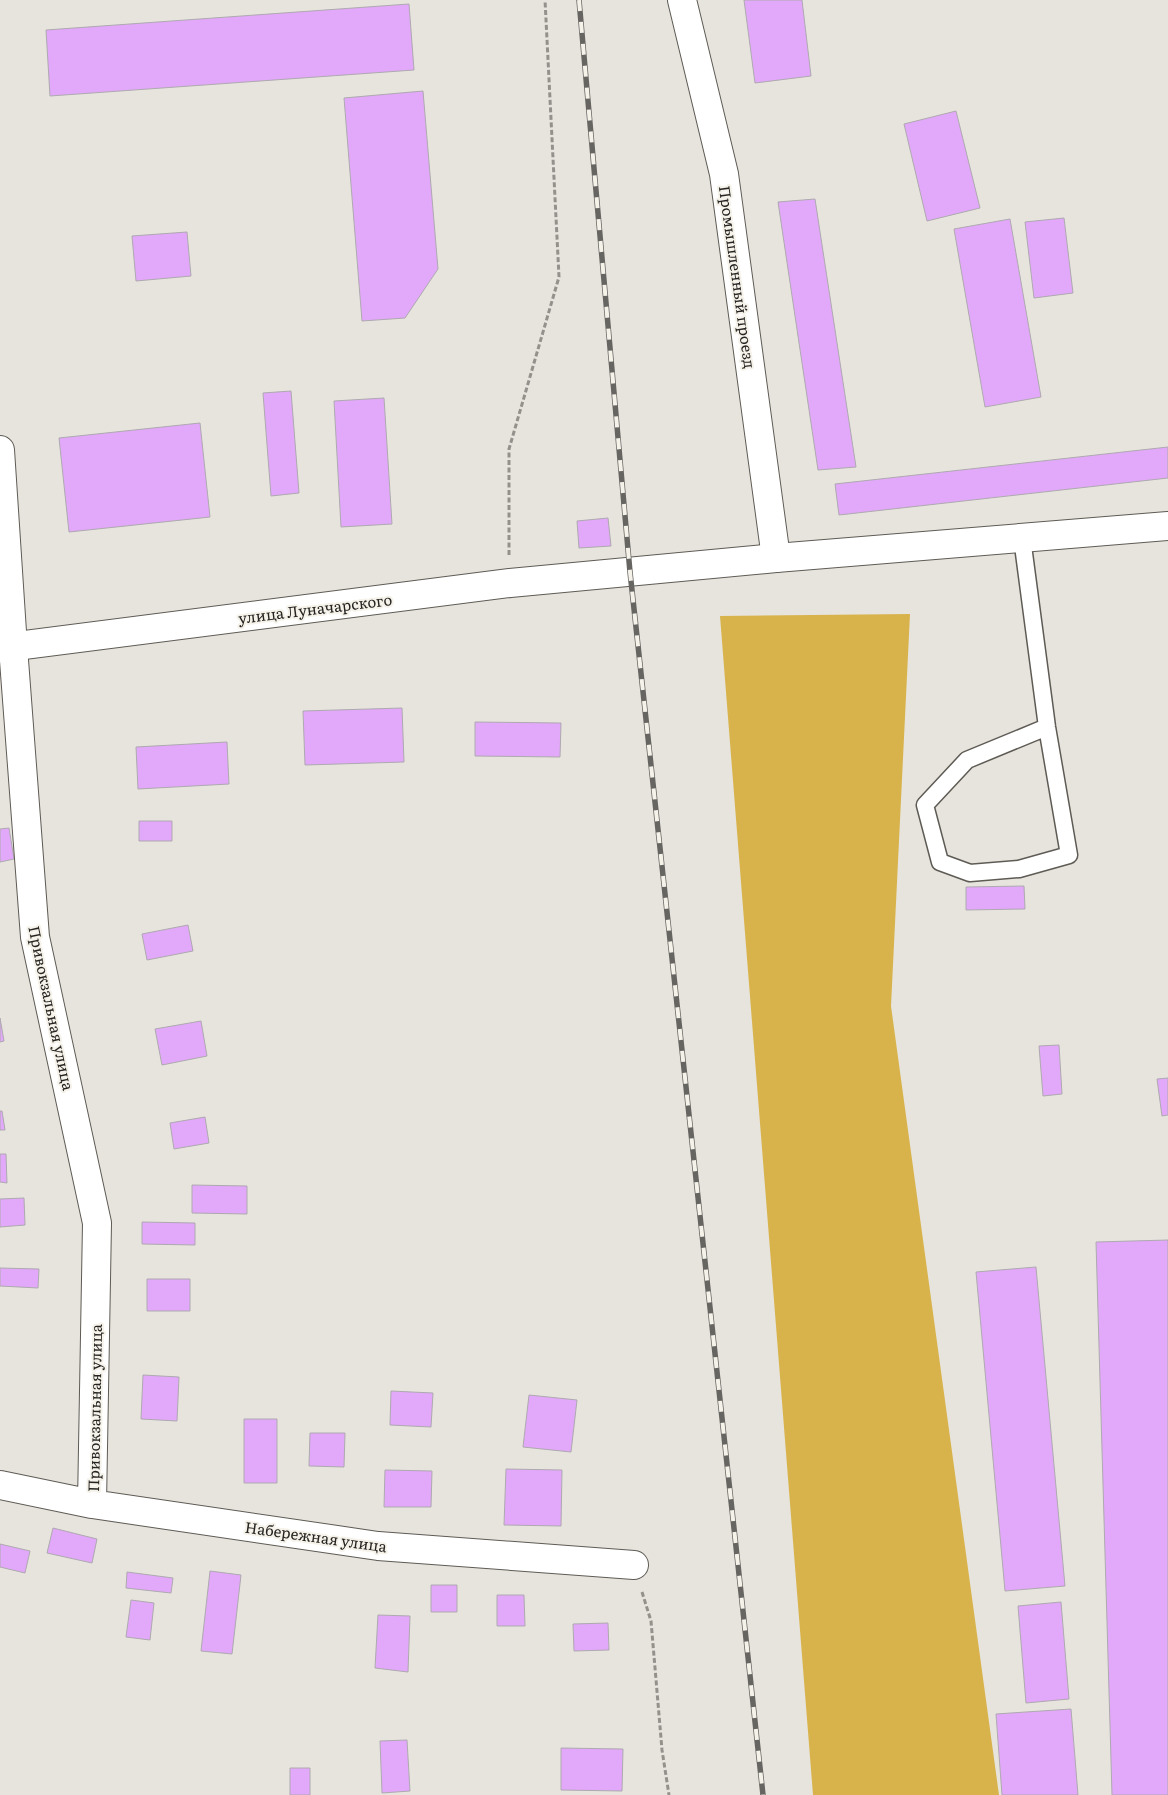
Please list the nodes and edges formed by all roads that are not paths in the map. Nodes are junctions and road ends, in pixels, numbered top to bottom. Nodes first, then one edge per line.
1 (682, 0) edge
2 (0, 450) edge
3 (1168, 526) edge
4 (1022, 538) junction
5 (776, 558) junction
6 (7, 647) edge
7 (1047, 726) junction
8 (0, 1485) edge
9 (92, 1504) junction
10 (634, 1565) road end

1 - 5 street, Промышленный проезд
2 - 6 street, Привокзальная улица
3 - 4 street, улица Луначарского
4 - 5 street, улица Луначарского
4 - 7 lane
5 - 6 street, улица Луначарского
6 - 9 street, Привокзальная улица
7 - 7 lane
8 - 9 street, Набережная улица
9 - 10 street, Набережная улица

